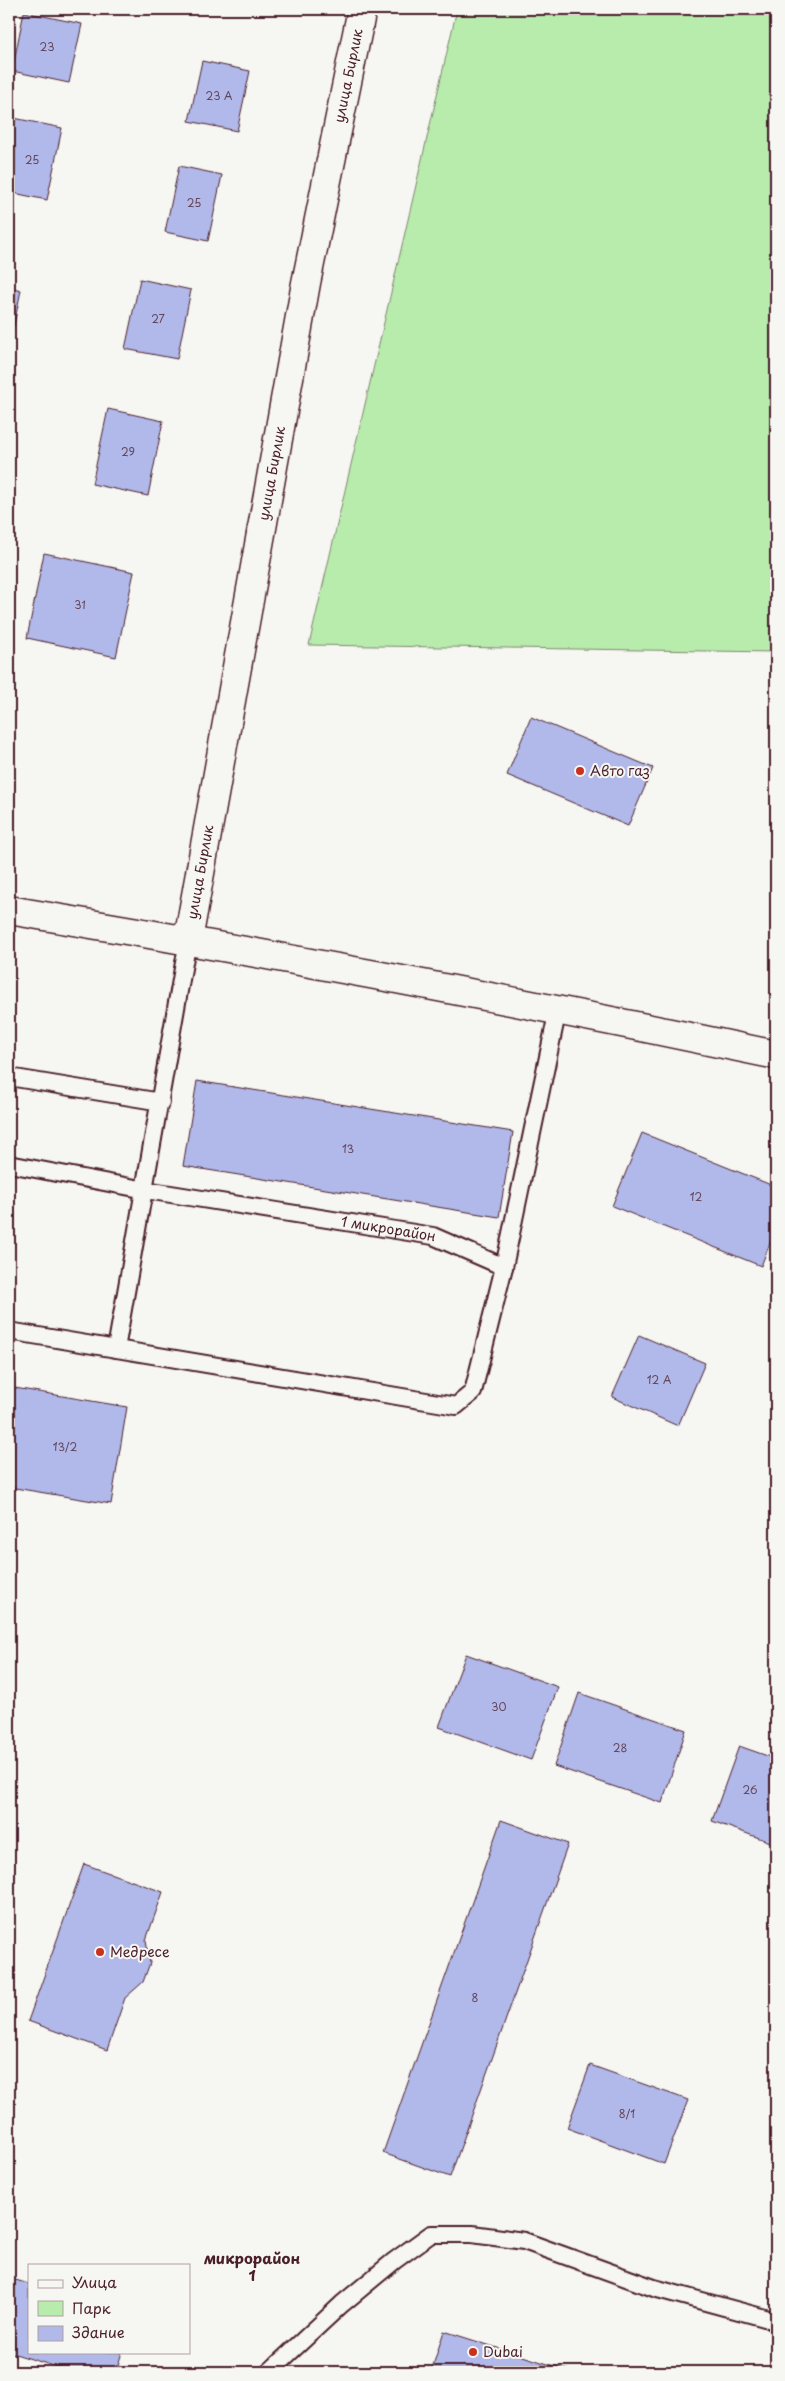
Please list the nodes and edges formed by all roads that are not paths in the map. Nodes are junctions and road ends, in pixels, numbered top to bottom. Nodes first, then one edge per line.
1 (362, 9) edge
2 (9, 910) edge
3 (188, 940) junction
4 (558, 1009) junction
5 (776, 1055) edge
6 (9, 1077) edge
7 (161, 1102) junction
8 (9, 1164) edge
9 (146, 1190) junction
10 (504, 1267) junction
11 (9, 1331) edge
12 (116, 1349) junction
13 (776, 2321) edge
14 (269, 2372) edge

1 - 3 street, улица Бирлик
2 - 3 street
3 - 4 street
3 - 7 lane
4 - 5 street
4 - 10 lane
6 - 7 lane
7 - 9 lane
8 - 9 lane, 1 микрорайон
9 - 10 lane, 1 микрорайон
9 - 12 lane
10 - 12 lane
11 - 12 lane
13 - 14 lane

